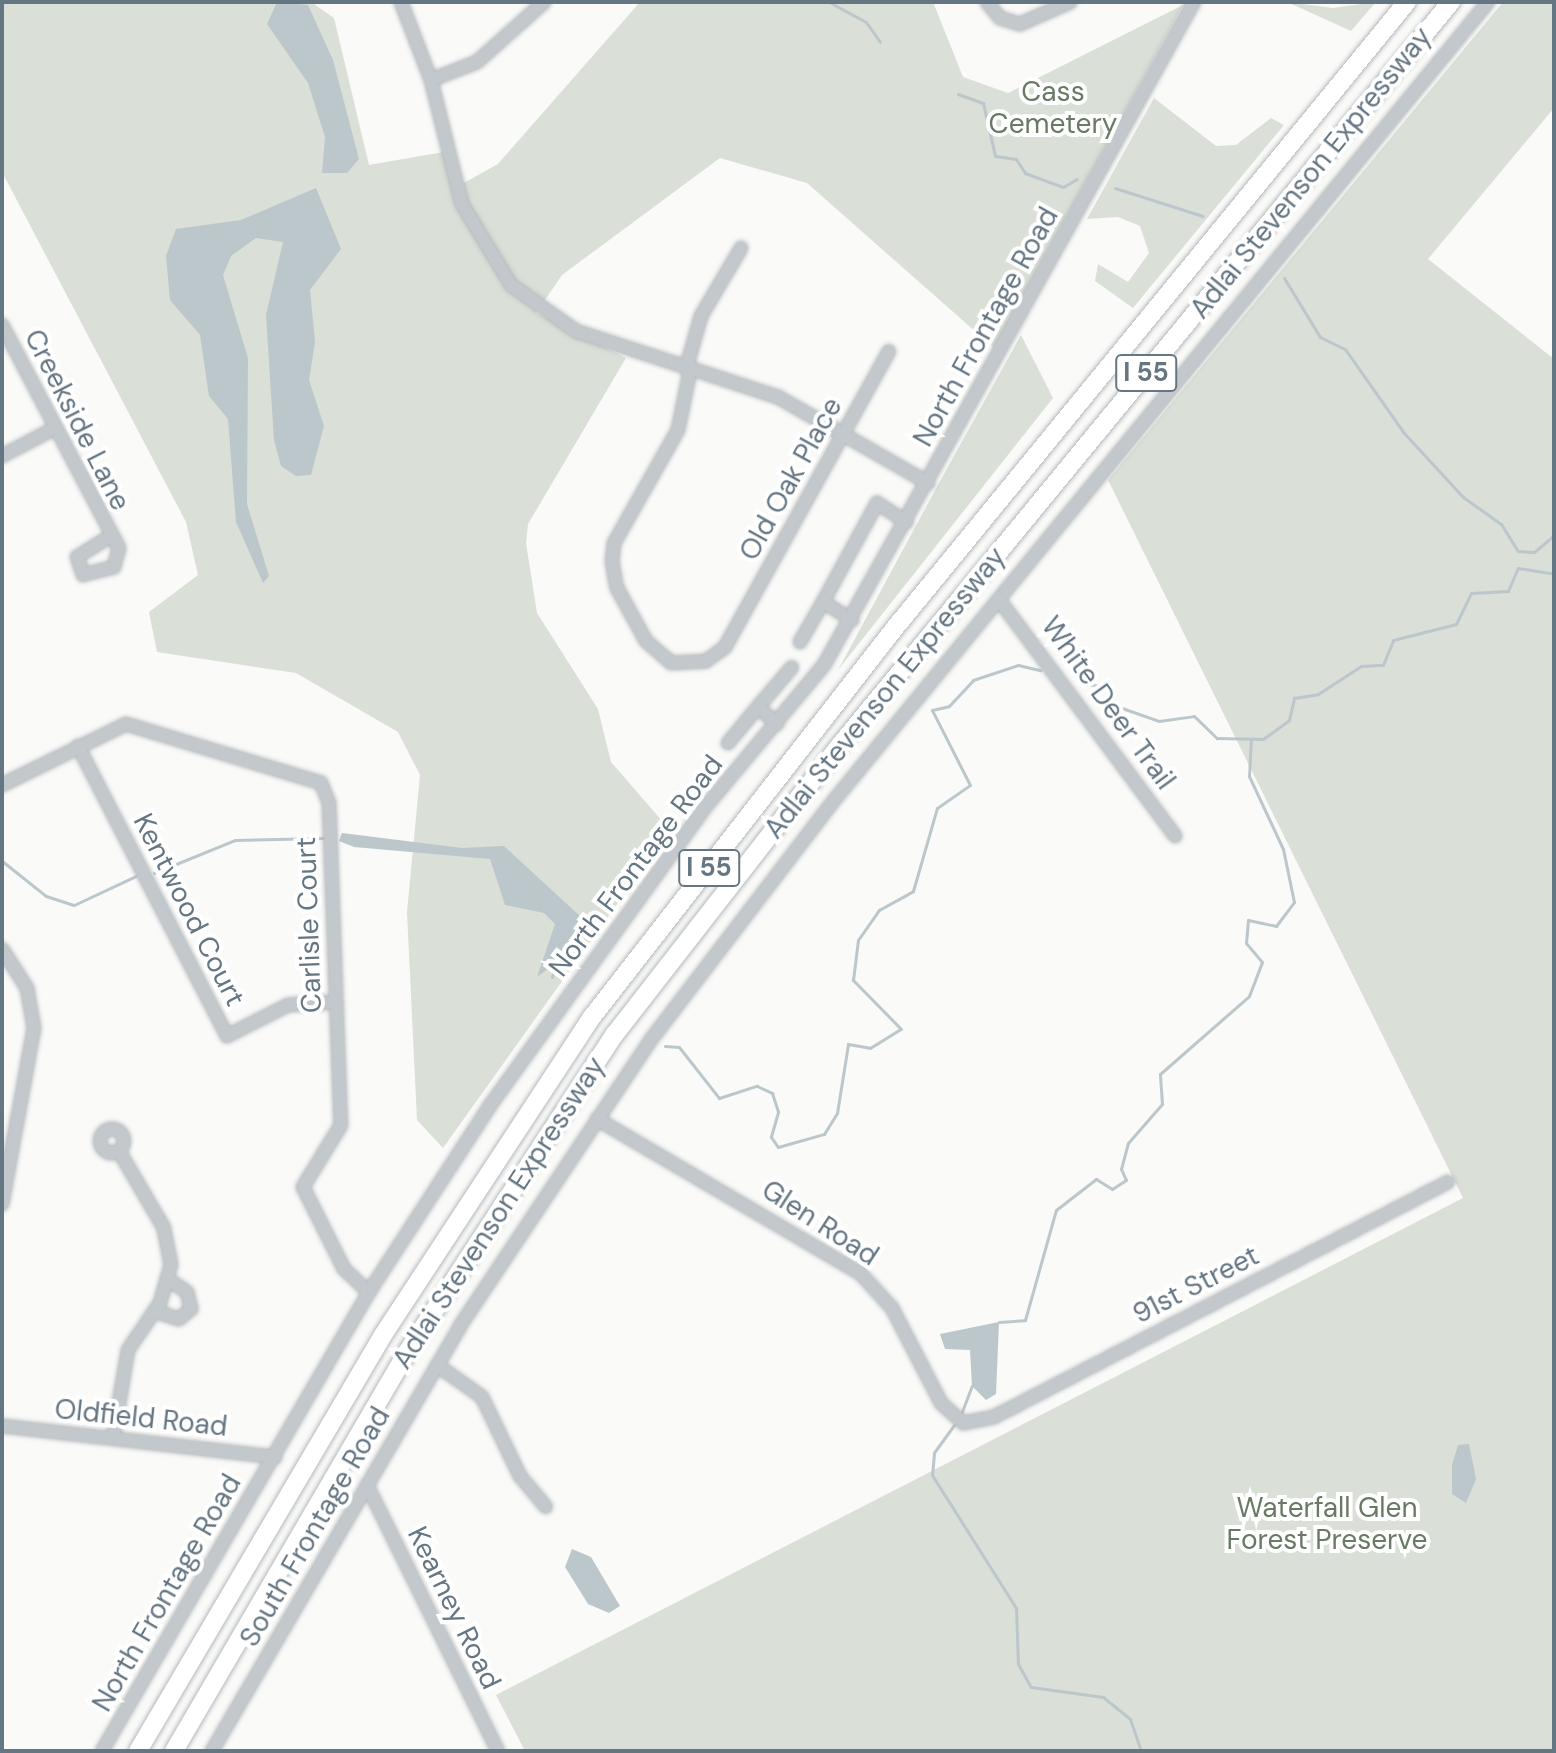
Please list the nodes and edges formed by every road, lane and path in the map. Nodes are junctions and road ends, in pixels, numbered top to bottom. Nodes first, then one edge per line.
1 (401, 2) edge
2 (544, 2) edge
3 (987, 2) edge
4 (1070, 2) edge
5 (1194, 2) edge
6 (1407, 2) edge
7 (1451, 2) edge
8 (1488, 2) edge
9 (431, 80) junction
10 (741, 248) dead end
11 (2, 325) edge
12 (889, 351) dead end
13 (688, 370) junction
14 (55, 428) junction
15 (843, 433) junction
16 (2, 456) edge
17 (928, 483) junction
18 (906, 522) junction
19 (110, 536) dead end
20 (1000, 601) junction
21 (823, 602) junction
22 (852, 620) junction
23 (800, 642) dead end
24 (792, 667) dead end
25 (758, 707) junction
26 (777, 724) junction
27 (728, 743) dead end
28 (78, 746) junction
29 (2, 785) edge
30 (1175, 836) dead end
31 (2, 949) edge
32 (335, 1002) junction
33 (597, 1119) junction
34 (119, 1151) dead end
35 (1448, 1182) dead end
36 (2, 1204) edge
37 (169, 1280) junction
38 (369, 1292) junction
39 (154, 1311) junction
40 (437, 1365) junction
41 (963, 1423) joint
42 (2, 1426) edge
43 (113, 1438) junction
44 (275, 1457) junction
45 (367, 1485) junction
46 (546, 1507) dead end
47 (102, 1751) edge
48 (138, 1751) edge
49 (174, 1751) edge
50 (212, 1751) edge
51 (498, 1751) edge

1 - 9 street
2 - 9 street
3 - 4 street
5 - 17 street, North Frontage Road
6 - 48 highway, Adlai Stevenson Expressway / I 55
7 - 49 highway, Adlai Stevenson Expressway / I 55
8 - 20 street, South Frontage Road
9 - 13 street
10 - 13 street, Old Oak Place
11 - 14 street, Creekside Lane
12 - 15 street, Old Oak Place
13 - 15 street
13 - 15 street, Old Oak Place
14 - 16 street
14 - 19 street, Creekside Lane
15 - 17 street
17 - 18 street, North Frontage Road
18 - 21 street
18 - 22 street, North Frontage Road
20 - 30 street, White Deer Trail
20 - 33 street, South Frontage Road
21 - 22 street
21 - 23 street
22 - 26 street, North Frontage Road
24 - 25 street
25 - 26 street
25 - 27 street
26 - 38 street, North Frontage Road
28 - 29 street
28 - 32 street, Kentwood Court
28 - 32 street, Carlisle Court
31 - 36 street
32 - 38 street, Carlisle Court
33 - 40 street, South Frontage Road
33 - 41 street, Glen Road
34 - 37 street
35 - 41 street, 91st Street
37 - 39 street
37 - 39 street
38 - 44 street, North Frontage Road
39 - 43 street
40 - 45 street, South Frontage Road
40 - 46 street
42 - 43 street, Oldfield Road
43 - 44 street, Oldfield Road
44 - 47 street, North Frontage Road
45 - 50 street, South Frontage Road
45 - 51 street, Kearney Road

